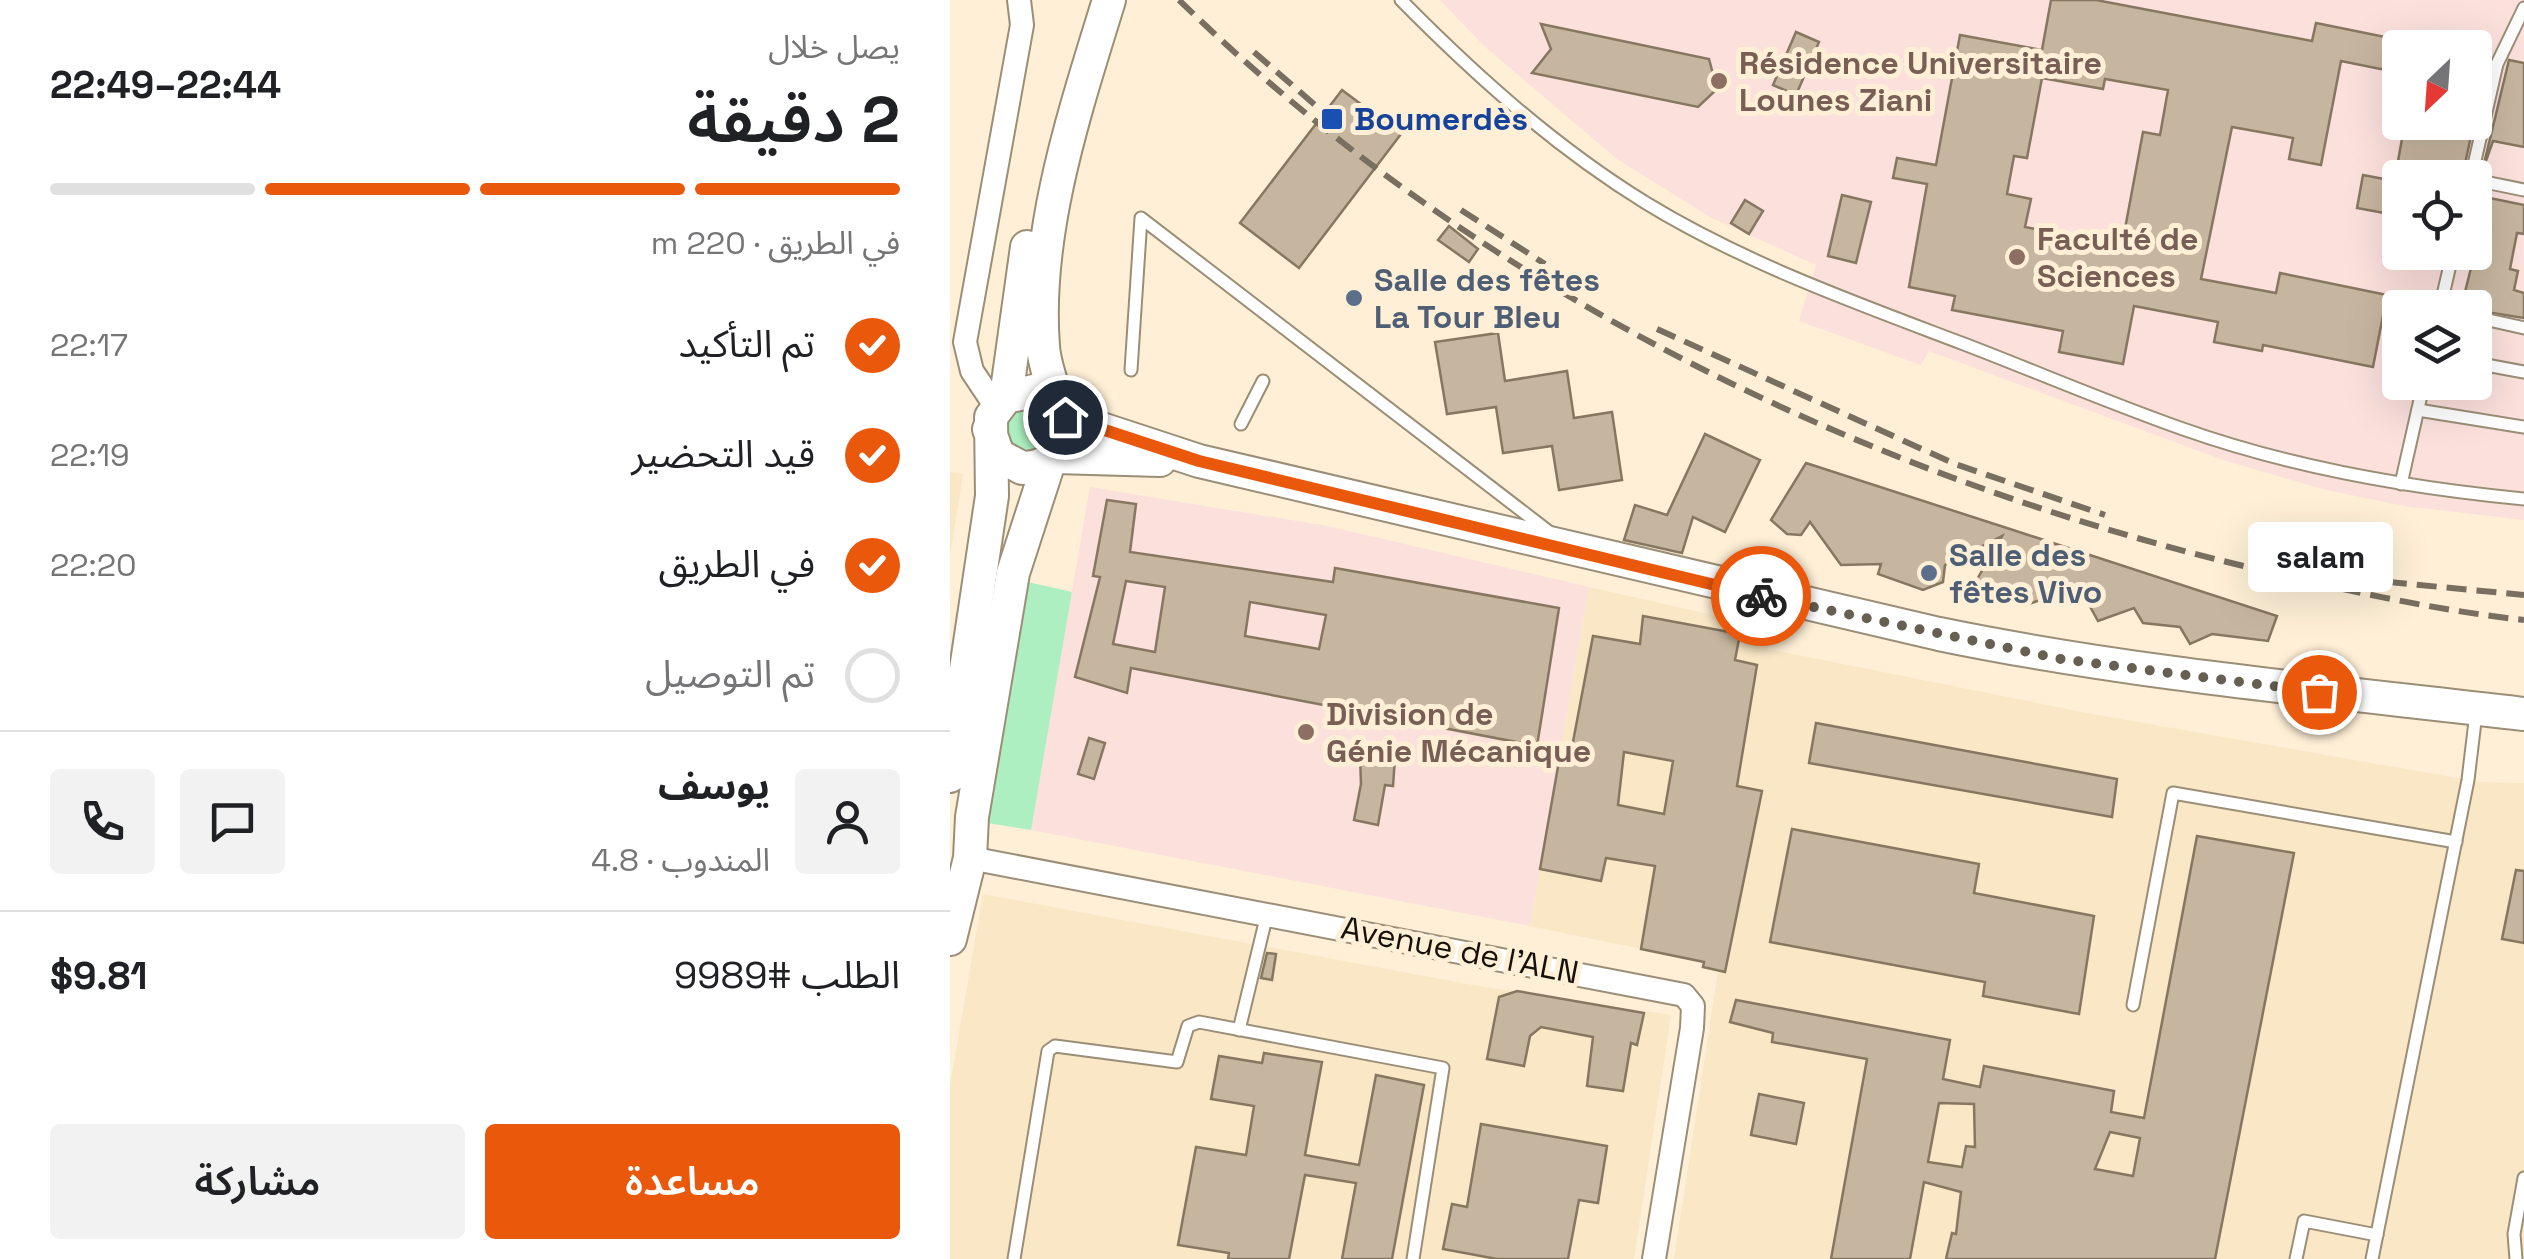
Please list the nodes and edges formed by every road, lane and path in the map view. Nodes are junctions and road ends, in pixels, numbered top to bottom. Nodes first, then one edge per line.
1 (1018, 0) edge
2 (1086, 0) edge
3 (1109, 0) edge
4 (1401, 0) edge
5 (2524, 8) edge
6 (1086, 37) junction
7 (2477, 160) edge
8 (2492, 183) edge
9 (2524, 190) edge
10 (2492, 321) edge
11 (2524, 328) edge
12 (2492, 367) edge
13 (1131, 370) dead end
14 (2524, 372) edge
15 (1264, 381) dead end
16 (2420, 400) edge
17 (2418, 410) junction
18 (997, 411) junction
19 (1061, 411) junction
20 (1241, 424) dead end
21 (2524, 427) edge
22 (1053, 460) junction
23 (1199, 461) junction
24 (2401, 484) junction
25 (2524, 500) edge
26 (1575, 552) junction
27 (2476, 709) junction
28 (2524, 714) edge
29 (950, 776) edge
30 (2456, 842) junction
31 (960, 856) edge
32 (1267, 914) junction
33 (950, 939) edge
34 (2133, 1005) dead end
35 (1239, 1030) junction
36 (2524, 1178) edge
37 (2376, 1235) junction
38 (1014, 1259) edge
39 (1413, 1259) edge
40 (1654, 1259) edge
41 (2296, 1259) edge
42 (2372, 1259) edge
43 (2516, 1259) edge

1 - 18 street
2 - 6 main road
3 - 6 main road
4 - 24 lane
5 - 7 lane
6 - 18 main road
6 - 19 main road
8 - 9 lane
10 - 11 lane
12 - 14 lane
13 - 26 lane
15 - 20 lane
16 - 17 lane
17 - 21 lane
17 - 24 lane
18 - 19 main road
18 - 22 main road
18 - 29 main road
19 - 22 main road
19 - 23 main road
22 - 23 main road
22 - 31 main road
23 - 26 main road
24 - 25 lane
26 - 27 main road
27 - 28 main road
27 - 30 lane
30 - 34 lane
30 - 37 lane
31 - 32 street, Avenue de l'ALN
31 - 33 main road
32 - 35 lane
32 - 40 street, Avenue de l'ALN
35 - 38 lane
35 - 39 lane
36 - 43 lane
37 - 41 lane
37 - 42 lane

